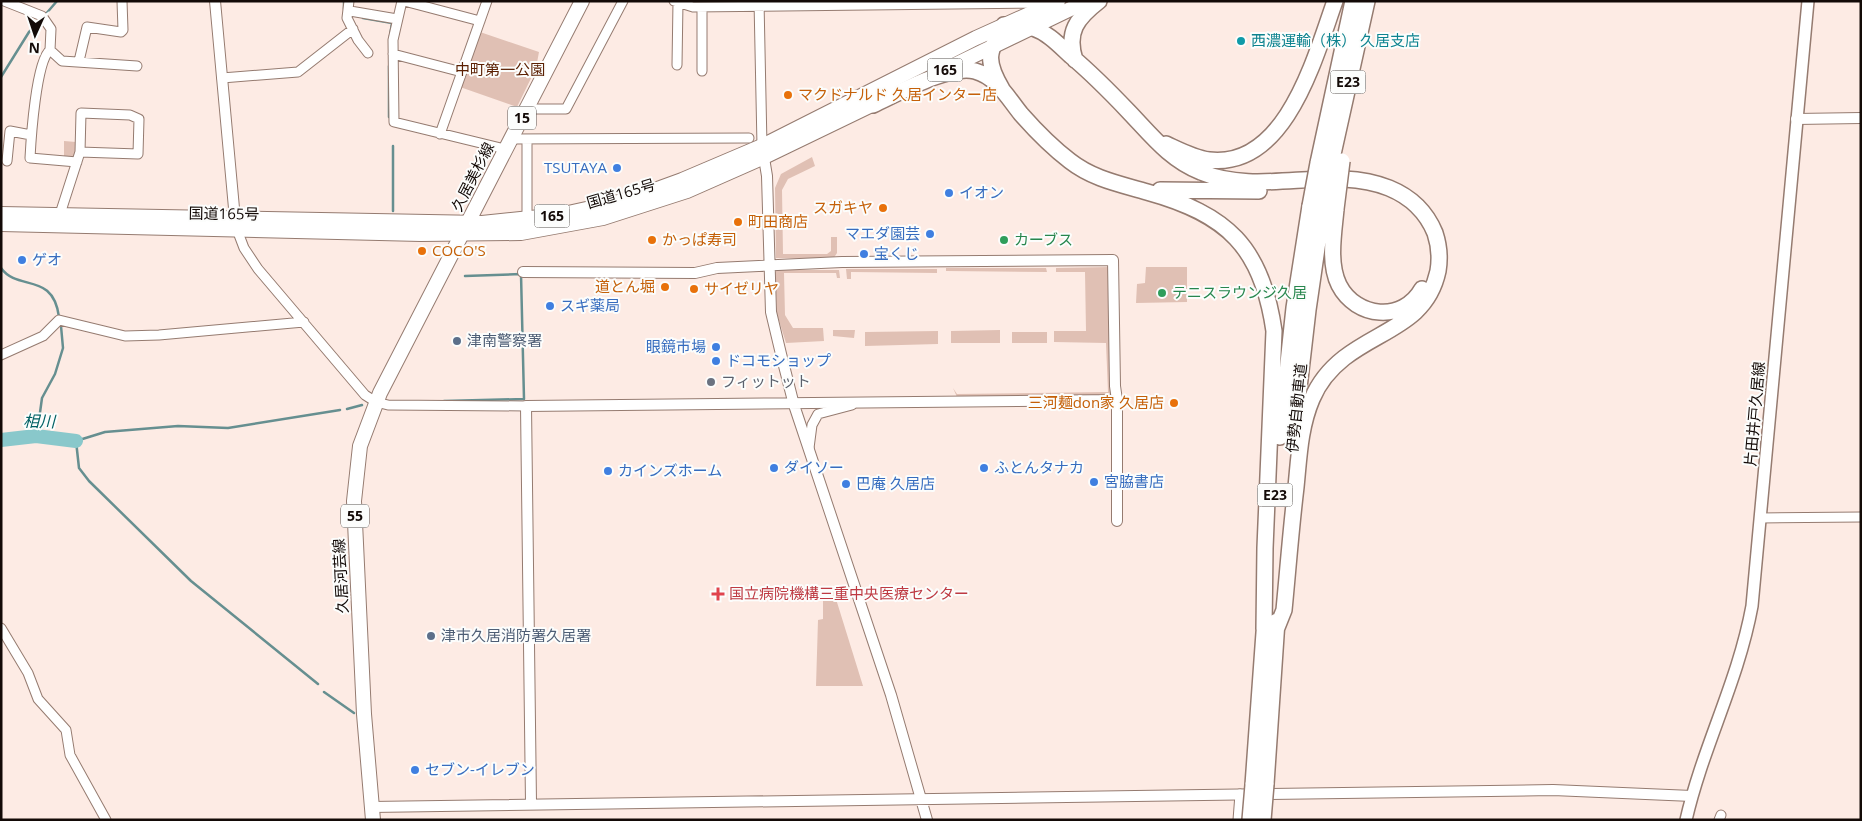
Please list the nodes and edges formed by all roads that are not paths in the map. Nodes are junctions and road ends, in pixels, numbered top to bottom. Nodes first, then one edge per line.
1 (4, 1) edge
2 (122, 1) edge
3 (215, 1) edge
4 (403, 1) edge
5 (487, 1) edge
6 (582, 1) edge
7 (622, 1) edge
8 (1087, 1) edge
9 (1099, 1) edge
10 (1335, 1) edge
11 (1353, 1) edge
12 (1808, 1) edge
13 (676, 2) edge
14 (22, 4) edge
15 (759, 4) edge
16 (1052, 4) edge
17 (350, 6) edge
18 (702, 7) junction
19 (1365, 8) edge
20 (397, 19) junction
21 (480, 21) junction
22 (1004, 25) junction
23 (1031, 27) junction
24 (353, 29) junction
25 (991, 47) junction
26 (50, 50) junction
27 (368, 53) dead end
28 (393, 54) junction
29 (1076, 60) junction
30 (79, 61) junction
31 (677, 65) dead end
32 (137, 66) dead end
33 (702, 71) dead end
34 (462, 72) junction
35 (222, 78) junction
36 (1002, 89) junction
37 (872, 105) junction
38 (526, 109) junction
39 (1861, 118) edge
40 (1796, 119) junction
41 (440, 134) junction
42 (31, 135) junction
43 (749, 138) dead end
44 (1153, 138) junction
45 (527, 140) junction
46 (508, 144) junction
47 (80, 152) junction
48 (763, 152) junction
49 (7, 161) dead end
50 (77, 162) junction
51 (1330, 162) junction
52 (1138, 190) junction
53 (1323, 207) junction
54 (1, 214) edge
55 (60, 214) junction
56 (527, 219) junction
57 (1, 224) edge
58 (236, 225) junction
59 (464, 229) junction
60 (768, 265) junction
61 (523, 272) dead end
62 (304, 322) junction
63 (1, 355) edge
64 (1117, 400) junction
65 (376, 402) junction
66 (855, 404) junction
67 (794, 405) junction
68 (526, 406) junction
69 (809, 448) junction
70 (1861, 517) edge
71 (1760, 518) junction
72 (1117, 521) dead end
73 (1, 628) edge
74 (1270, 629) junction
75 (1259, 784) junction
76 (1240, 794) junction
77 (1692, 796) junction
78 (920, 798) junction
79 (531, 804) junction
80 (372, 814) edge
81 (106, 820) edge
82 (927, 820) edge
83 (1238, 820) edge
84 (1250, 820) edge
85 (1263, 820) edge
86 (1686, 820) edge

1 - 14 street
2 - 30 street
3 - 35 street
4 - 20 street
4 - 21 street
5 - 21 street
6 - 38 main road, 久居美杉線 / 15
7 - 38 street
8 - 23 main road, 国道165号 / 165
9 - 29 highway
10 - 44 highway
11 - 51 highway, 伊勢自動車道 / E23
12 - 40 main road, 片田井戸久居線
13 - 18 street
13 - 31 street
14 - 26 street
15 - 16 street
15 - 18 street
15 - 48 street
16 - 22 main road, 国道165号 / 165
17 - 20 street
17 - 24 street
18 - 33 street
19 - 51 highway, 伊勢自動車道 / E23
20 - 28 street
21 - 34 street
22 - 23 highway
22 - 25 highway
22 - 48 main road, 国道165号 / 165
23 - 25 main road, 国道165号 / 165
23 - 29 highway
24 - 27 street
24 - 35 street
25 - 36 highway
25 - 37 main road, 国道165号 / 165
26 - 30 street
26 - 42 street
28 - 34 street
28 - 41 street
29 - 44 highway
30 - 32 street
34 - 41 street
35 - 58 street
36 - 37 highway
36 - 52 highway
37 - 48 main road, 国道165号 / 165
38 - 46 main road, 久居美杉線 / 15
39 - 40 street
40 - 71 main road, 片田井戸久居線
41 - 46 street
42 - 49 street
42 - 50 street
43 - 45 street
44 - 74 highway
45 - 46 street
45 - 56 street
46 - 59 main road, 久居美杉線 / 15
47 - 47 street
47 - 50 street
48 - 56 main road, 国道165号 / 165
48 - 59 main road, 国道165号 / 165
48 - 60 street
50 - 55 street
51 - 53 highway, 伊勢自動車道, bridge
52 - 53 highway
52 - 74 highway
53 - 74 highway, 伊勢自動車道 / E23
54 - 55 main road, 国道165号 / 165
55 - 58 main road, 国道165号 / 165
56 - 59 main road, 国道165号 / 165
57 - 58 main road, 国道165号 / 165
58 - 59 main road, 国道165号 / 165
58 - 62 street
59 - 65 main road, 久居河芸線 / 55
60 - 61 street
60 - 64 street
60 - 67 street
62 - 63 street
62 - 65 street
64 - 66 street
64 - 72 street
65 - 68 street
65 - 80 main road, 久居河芸線 / 55
66 - 67 street
66 - 69 street
67 - 68 street
67 - 69 street
68 - 79 street
69 - 78 street
70 - 71 street
71 - 77 main road, 片田井戸久居線
73 - 81 street
74 - 75 highway, 伊勢自動車道 / E23
75 - 84 highway, 伊勢自動車道 / E23, bridge
75 - 85 highway, 伊勢自動車道 / E23, bridge
76 - 77 street
76 - 78 street
76 - 83 street
77 - 86 main road, 片田井戸久居線
78 - 79 street
78 - 82 street
79 - 80 street

